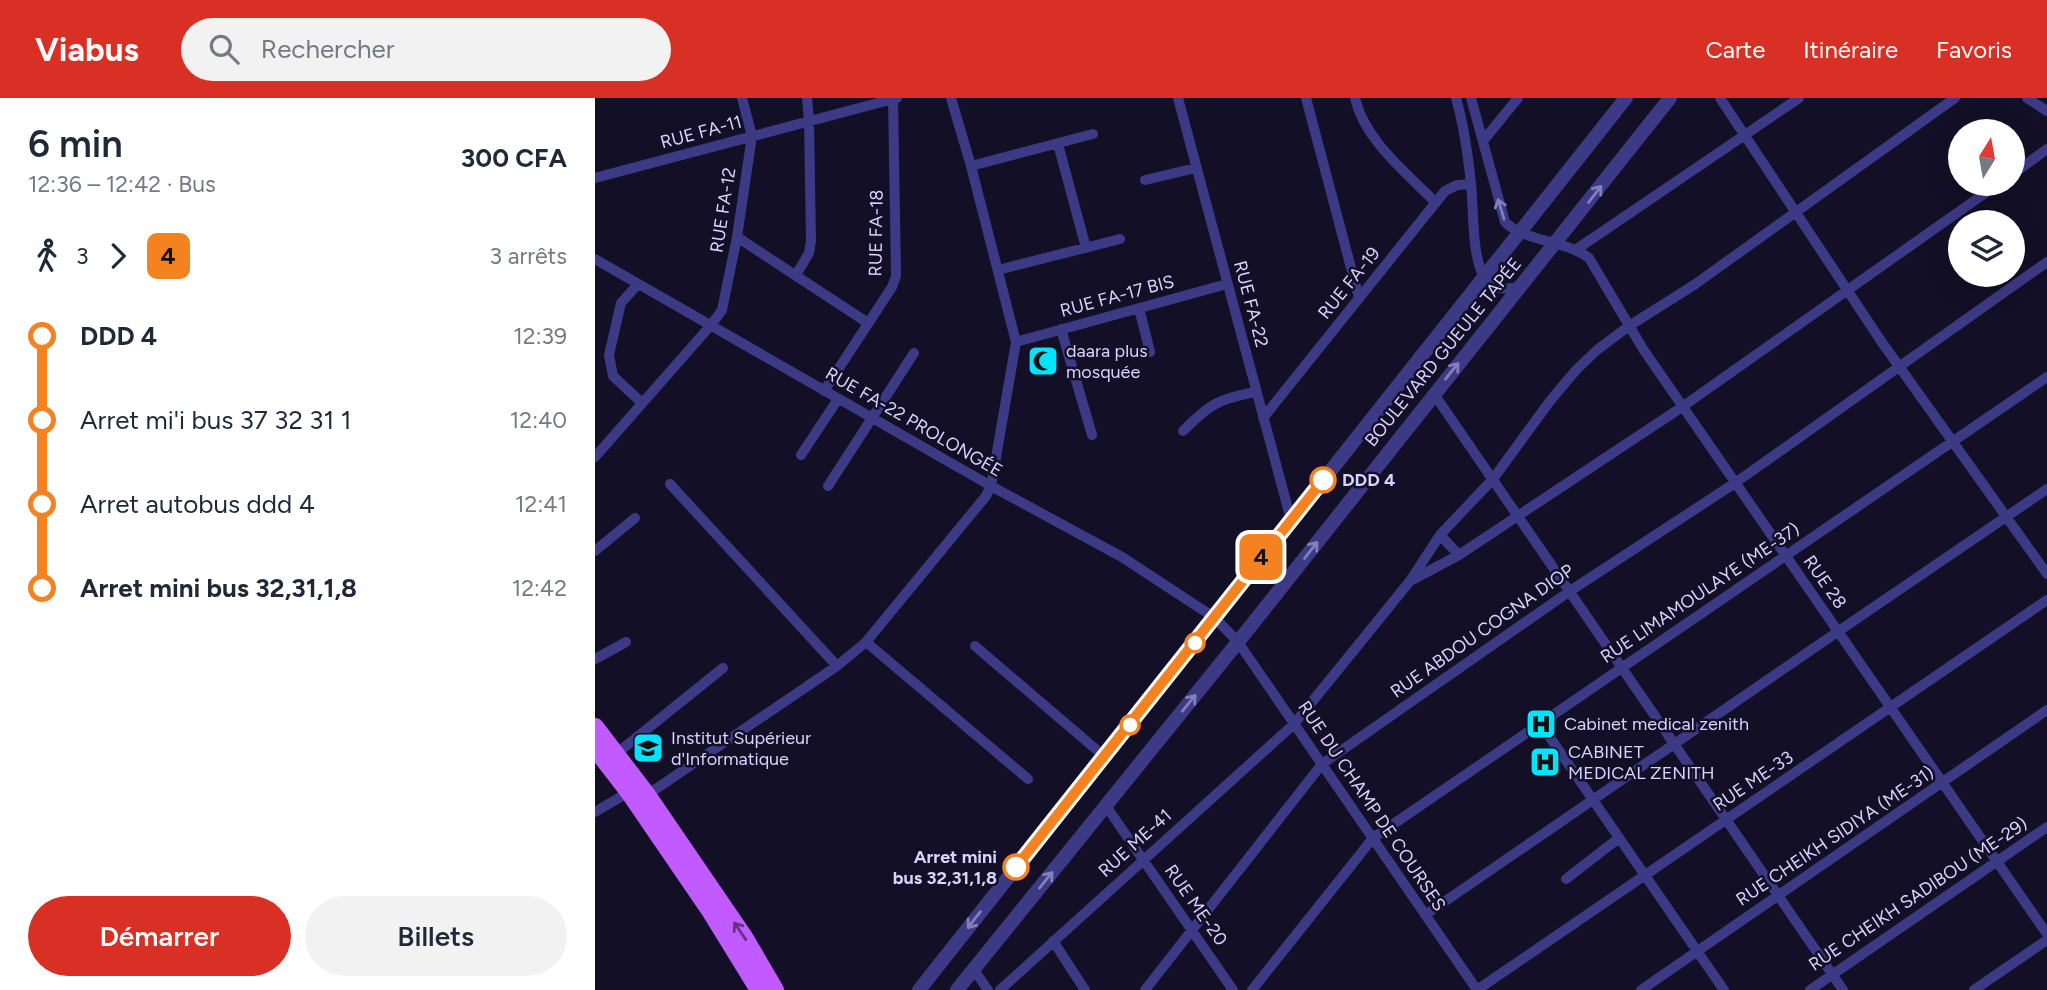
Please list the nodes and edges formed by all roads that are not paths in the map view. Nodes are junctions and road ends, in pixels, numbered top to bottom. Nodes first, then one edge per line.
1 (742, 98) edge
2 (807, 98) edge
3 (894, 98) edge
4 (951, 98) edge
5 (1178, 98) edge
6 (1306, 98) edge
7 (1355, 98) edge
8 (1456, 98) edge
9 (1471, 98) edge
10 (1518, 98) edge
11 (1626, 98) edge
12 (1670, 98) edge
13 (1720, 98) edge
14 (1799, 98) edge
15 (1955, 98) edge
16 (2027, 98) edge
17 (2047, 111) edge
18 (809, 121) junction
19 (1093, 134) dead end
20 (1744, 135) junction
21 (752, 136) junction
22 (1483, 141) junction
23 (1058, 144) junction
24 (2047, 149) edge
25 (2025, 165) edge
26 (971, 166) junction
27 (1196, 168) junction
28 (595, 178) edge
29 (1146, 180) dead end
30 (1471, 184) junction
31 (1981, 196) edge
32 (1436, 203) junction
33 (1796, 213) junction
34 (1520, 233) junction
35 (737, 237) junction
36 (1121, 239) dead end
37 (1555, 243) junction
38 (1086, 248) junction
39 (1577, 249) junction
40 (595, 260) edge
41 (2047, 262) edge
42 (998, 270) junction
43 (796, 275) junction
44 (1484, 278) junction
45 (638, 284) junction
46 (1227, 284) junction
47 (1520, 287) junction
48 (1848, 290) junction
49 (1359, 298) junction
50 (1139, 308) junction
51 (868, 323) junction
52 (711, 325) junction
53 (1629, 326) junction
54 (1061, 329) junction
55 (1016, 342) junction
56 (1150, 352) dead end
57 (914, 353) dead end
58 (1900, 366) junction
59 (2047, 377) edge
60 (824, 391) junction
61 (1256, 392) junction
62 (1434, 394) junction
63 (838, 399) junction
64 (642, 403) junction
65 (1682, 407) junction
66 (1263, 418) junction
67 (872, 419) junction
68 (1183, 430) dead end
69 (1092, 435) dead end
70 (1954, 440) junction
71 (801, 454) dead end
72 (595, 457) edge
73 (1493, 479) junction
74 (1735, 483) junction
75 (670, 484) dead end
76 (828, 486) dead end
77 (991, 486) junction
78 (2047, 489) edge
79 (1517, 514) junction
80 (2007, 516) junction
81 (635, 518) dead end
82 (1290, 520) junction
83 (1440, 535) junction
84 (595, 551) edge
85 (1458, 555) junction
86 (1786, 556) junction
87 (2047, 574) edge
88 (1410, 581) junction
89 (1570, 591) junction
90 (2047, 600) edge
91 (1215, 618) junction
92 (1837, 630) junction
93 (627, 642) dead end
94 (866, 642) junction
95 (1238, 642) junction
96 (975, 646) dead end
97 (595, 659) edge
98 (837, 666) junction
99 (1622, 667) junction
100 (723, 668) dead end
101 (1891, 708) junction
102 (2047, 710) edge
103 (1540, 723) junction
104 (1294, 724) junction
105 (595, 727) edge
106 (1675, 745) junction
107 (595, 748) edge
108 (616, 754) junction
109 (1105, 757) junction
110 (1322, 764) junction
111 (1028, 779) dead end
112 (1943, 783) junction
113 (638, 794) junction
114 (1593, 800) junction
115 (1106, 806) junction
116 (595, 812) edge
117 (1727, 820) junction
118 (2047, 827) edge
119 (1373, 838) junction
120 (1619, 838) junction
121 (1143, 859) junction
122 (1997, 862) junction
123 (1645, 876) junction
124 (1566, 879) dead end
125 (1779, 896) junction
126 (1425, 915) junction
127 (1191, 930) junction
128 (2047, 934) edge
129 (2047, 940) edge
130 (1053, 941) junction
131 (1697, 951) junction
132 (974, 970) junction
133 (1833, 974) junction
134 (759, 990) edge
135 (775, 990) edge
136 (919, 990) edge
137 (957, 990) edge
138 (988, 990) edge
139 (1000, 990) edge
140 (1085, 990) edge
141 (1145, 990) edge
142 (1233, 990) edge
143 (1252, 990) edge
144 (1477, 990) edge
145 (1641, 990) edge
146 (1724, 990) edge
147 (1810, 990) edge
148 (1843, 990) edge
149 (1974, 990) edge

1 - 21 street, RUE FA-12
2 - 18 street
3 - 18 street, RUE FA-11
3 - 51 street, RUE FA-18
4 - 26 street
5 - 27 street, RUE FA-22
6 - 49 street
7 - 32 street
8 - 30 street
9 - 22 street
10 - 22 street
11 - 34 street, BOULEVARD GUEULE TAPÉE
37 -> 12 street, BOULEVARD GUEULE TAPÉE
13 - 20 street
14 - 20 street
15 - 33 street, RUE ME-41
16 - 17 street
18 - 21 street, RUE FA-11
18 - 43 street
19 - 23 street
20 - 33 street
20 - 39 street
21 - 28 street, RUE FA-11
21 - 35 street, RUE FA-12
34 -> 22 street
23 - 26 street
23 - 38 street
24 - 25 street
26 - 42 street
27 - 29 street
27 - 46 street, RUE FA-22
30 - 32 street, RUE FA-19
30 - 44 street
31 - 48 street
32 - 49 street, RUE FA-19
33 - 48 street
33 - 53 street, RUE ME-41
34 - 37 street
34 - 44 street, BOULEVARD GUEULE TAPÉE
35 - 43 street
35 - 52 street, RUE FA-12
36 - 38 street
37 - 39 street
37 - 47 street, BOULEVARD GUEULE TAPÉE
38 - 42 street
39 - 53 street, RUE 28
40 - 45 street, RUE FA-22 PROLONGÉE
41 - 58 street, RUE ABDOU COGNA DIOP
42 - 55 street
43 - 51 street
44 - 47 street
44 - 82 street, BOULEVARD GUEULE TAPÉE
45 - 52 street, RUE FA-22 PROLONGÉE
45 - 64 street
46 - 50 street, RUE FA-17 BIS
46 - 61 street, RUE FA-22
62 -> 47 street, BOULEVARD GUEULE TAPÉE
48 - 58 street
48 - 65 street
49 - 66 street, RUE FA-19
50 - 54 street, RUE FA-17 BIS
50 - 56 street
51 - 60 street, RUE FA-18
52 - 60 street, RUE FA-22 PROLONGÉE
52 - 64 street, RUE FA-12
53 - 65 street, RUE 28
53 - 73 street, RUE ME-41
54 - 55 street, RUE FA-17 BIS
54 - 69 street
55 - 77 street
57 - 67 street
58 - 70 street
58 - 74 street, RUE ABDOU COGNA DIOP
59 - 70 street, RUE LIMAMOULAYE (ME-37)
60 - 63 street, RUE FA-22 PROLONGÉE
61 - 66 street, RUE FA-22
61 - 68 street
62 - 73 street
95 -> 62 street, BOULEVARD GUEULE TAPÉE
63 - 67 street, RUE FA-22 PROLONGÉE
63 - 71 street
64 - 72 street, RUE FA-12
65 - 74 street, RUE 28
65 - 79 street
66 - 82 street, RUE FA-22
67 - 76 street
67 - 77 street, RUE FA-22 PROLONGÉE
70 - 80 street
70 - 86 street, RUE LIMAMOULAYE (ME-37)
73 - 79 street
73 - 83 street, RUE ME-41
74 - 86 street, RUE 28
74 - 89 street, RUE ABDOU COGNA DIOP
75 - 98 street
77 - 91 street, RUE FA-22 PROLONGÉE
77 - 94 street
78 - 80 street
79 - 85 street
79 - 89 street
80 - 87 street
80 - 92 street
81 - 84 street
82 - 91 street, BOULEVARD GUEULE TAPÉE
83 - 85 street
83 - 88 street, RUE ME-41
85 - 88 street
86 - 92 street, RUE 28
86 - 99 street, RUE LIMAMOULAYE (ME-37)
88 - 104 street, RUE ME-41
89 - 99 street
89 - 110 street, RUE ABDOU COGNA DIOP
90 - 101 street, RUE ME-33
91 - 95 street
91 - 109 street, BOULEVARD GUEULE TAPÉE
92 - 101 street, RUE 28
92 - 106 street
93 - 97 street
94 - 98 street
94 - 111 street
95 - 104 street, RUE DU CHAMP DE COURSES
115 -> 95 street, BOULEVARD GUEULE TAPÉE
96 - 109 street
98 - 113 street
99 - 103 street, RUE LIMAMOULAYE (ME-37)
99 - 106 street
100 - 108 street
101 - 112 street, RUE 28
101 - 117 street, RUE ME-33
102 - 112 street, RUE CHEIKH SIDIYA (ME-31)
103 - 114 street
103 - 119 street, RUE LIMAMOULAYE (ME-37)
104 - 110 street, RUE DU CHAMP DE COURSES
104 - 121 street, RUE ME-41
105 - 108 main road
106 - 114 street
106 - 117 street
107 - 113 main road
108 - 113 main road
109 -> 136 street, BOULEVARD GUEULE TAPÉE
110 - 119 street, RUE DU CHAMP DE COURSES
110 - 127 street, RUE ABDOU COGNA DIOP
112 - 122 street, RUE 28
112 - 125 street, RUE CHEIKH SIDIYA (ME-31)
113 - 116 street
113 - 134 main road
135 -> 113 main road
114 - 120 street
114 - 126 street
115 - 121 street, RUE ME-20
132 -> 115 street, BOULEVARD GUEULE TAPÉE
117 - 123 street, RUE ME-33
117 - 125 street
118 - 122 street, RUE CHEIKH SADIBOU (ME-29)
119 - 126 street, RUE DU CHAMP DE COURSES
119 - 143 street, RUE LIMAMOULAYE (ME-37)
120 - 123 street
120 - 124 street
121 - 127 street, RUE ME-20
121 - 130 street, RUE ME-41
122 - 128 street, RUE 28
122 - 133 street, RUE CHEIKH SADIBOU (ME-29)
123 - 131 street
123 - 144 street, RUE ME-33
125 - 131 street, RUE CHEIKH SIDIYA (ME-31)
125 - 133 street
126 - 144 street, RUE DU CHAMP DE COURSES
127 - 141 street, RUE ABDOU COGNA DIOP
127 - 142 street, RUE ME-20
129 - 149 street
130 - 139 street, RUE ME-41
130 - 140 street
131 - 145 street, RUE CHEIKH SIDIYA (ME-31)
131 - 146 street
132 - 137 street, BOULEVARD GUEULE TAPÉE
132 - 138 street
133 - 147 street, RUE CHEIKH SADIBOU (ME-29)
133 - 148 street

